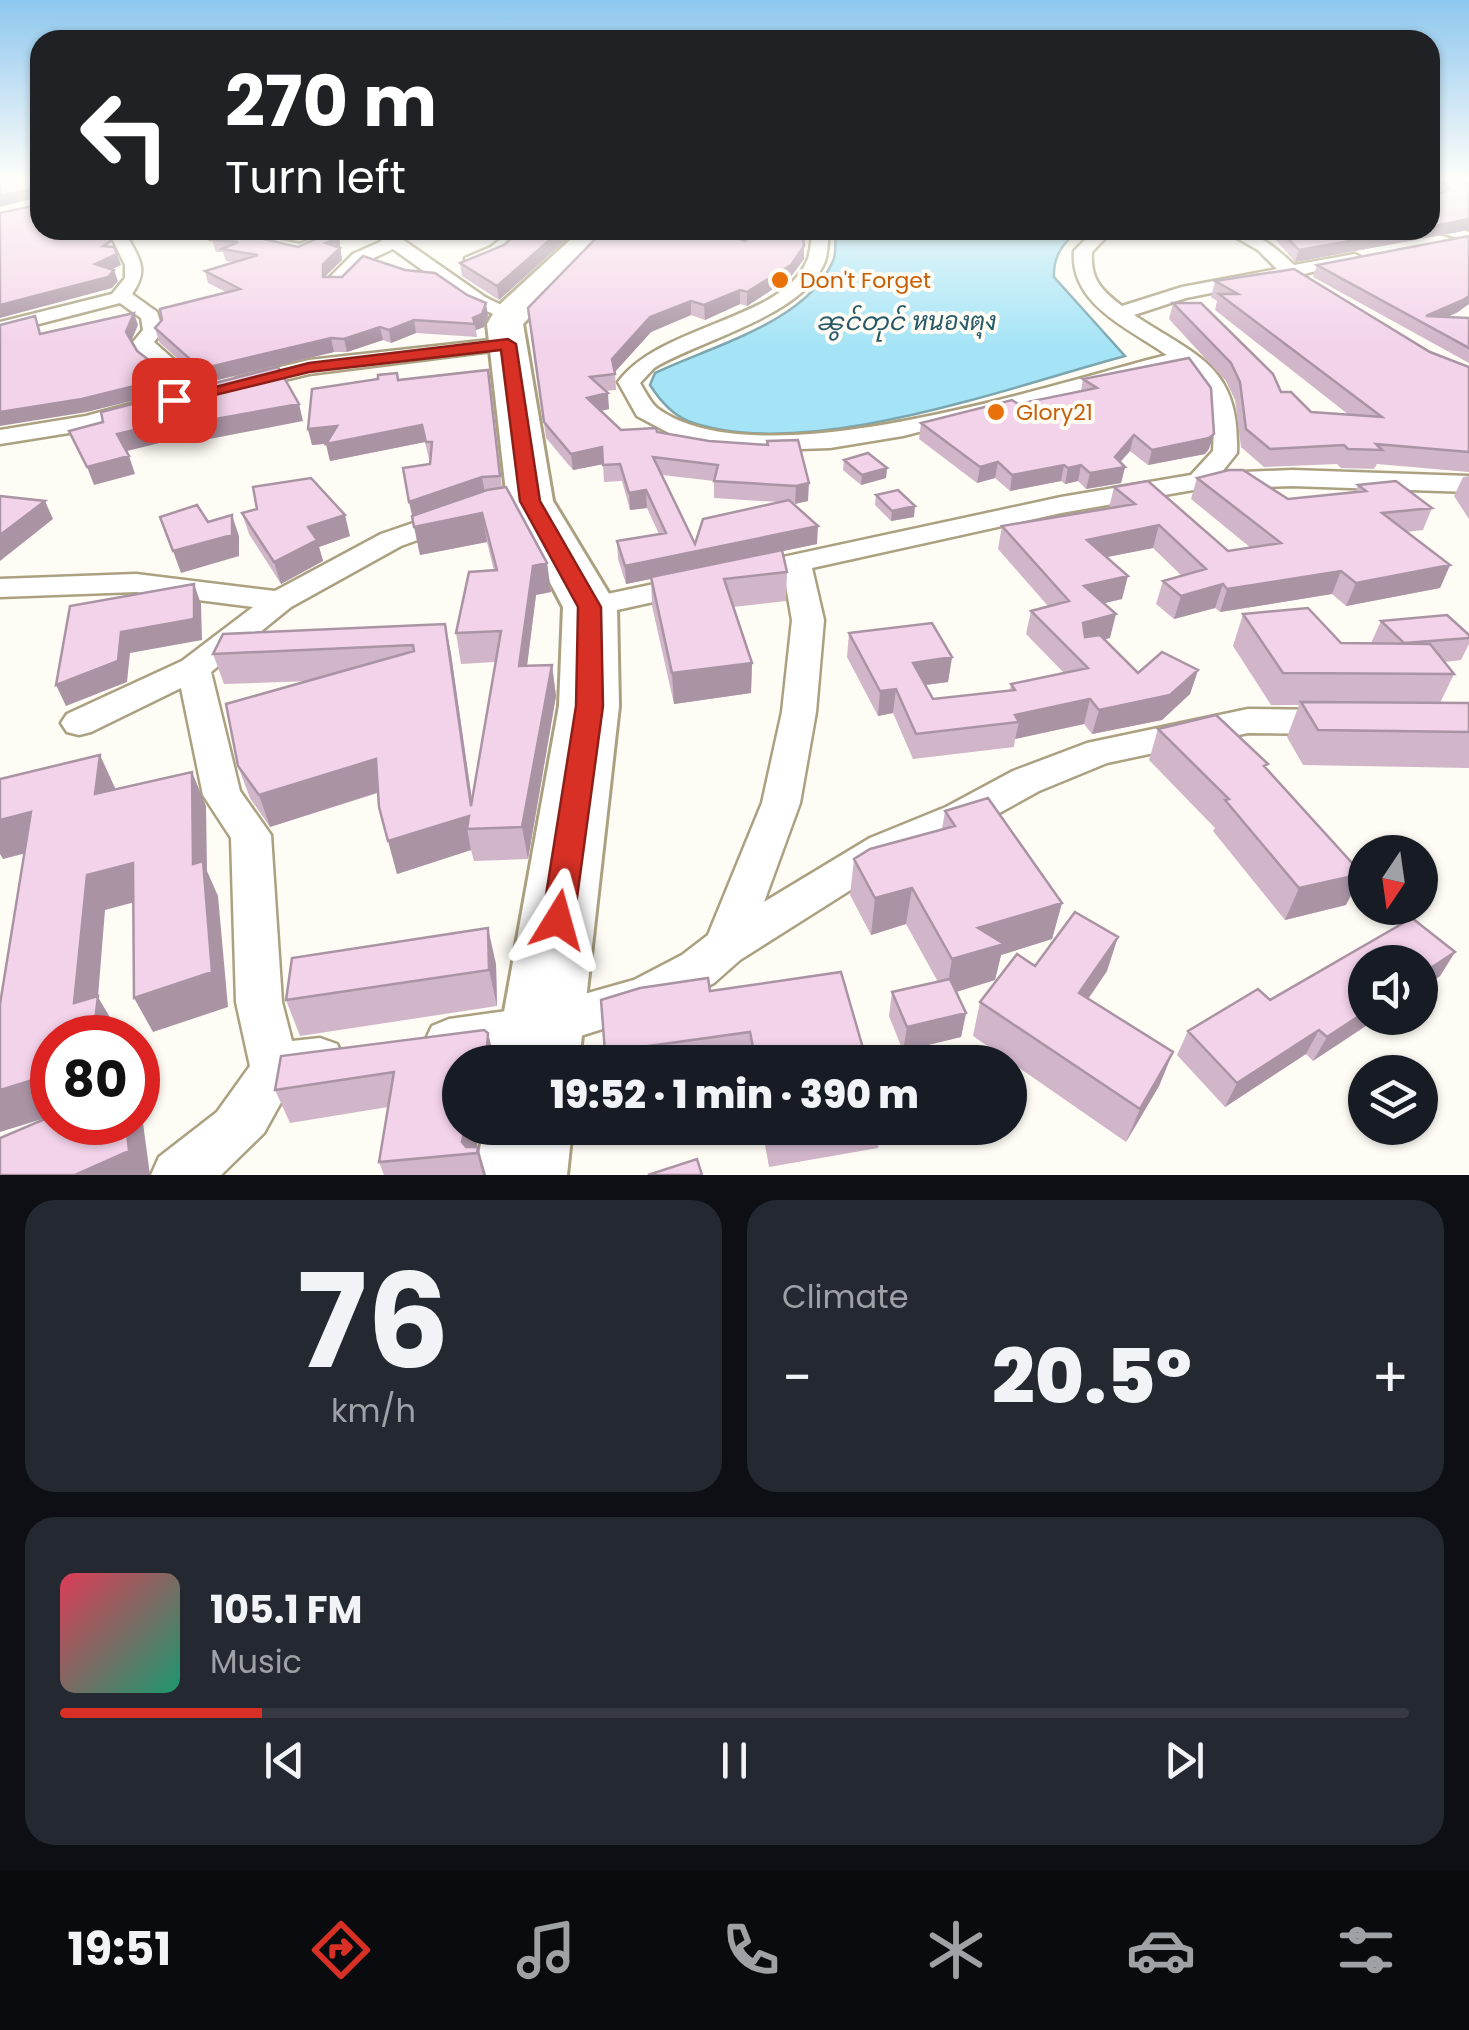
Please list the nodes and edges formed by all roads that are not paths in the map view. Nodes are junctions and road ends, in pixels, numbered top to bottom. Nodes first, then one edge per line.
1 (121, 240) edge
2 (254, 240) edge
3 (324, 240) edge
4 (393, 240) edge
5 (511, 240) edge
6 (600, 240) edge
7 (820, 240) edge
8 (1095, 240) edge
9 (1252, 240) edge
10 (396, 242) junction
11 (1376, 255) edge
12 (459, 268) edge
13 (1288, 273) junction
14 (335, 283) edge
15 (1316, 291) edge
16 (122, 297) junction
17 (1120, 312) junction
18 (0, 328) edge
19 (509, 329) junction
20 (1187, 356) junction
21 (199, 394) junction
22 (0, 437) edge
23 (0, 459) edge
24 (1199, 480) junction
25 (1469, 484) edge
26 (506, 503) junction
27 (796, 563) junction
28 (0, 588) edge
29 (280, 602) junction
30 (590, 607) junction
31 (194, 669) junction
32 (1373, 722) edge
33 (79, 723) dead end
34 (725, 947) junction
35 (540, 1045) edge
36 (442, 1046) edge
37 (408, 1047) edge
38 (350, 1055) edge
39 (274, 1066) junction
40 (525, 1145) edge
41 (176, 1175) edge
42 (520, 1175) edge

1 - 16 street
2 - 3 street
4 - 10 street
5 - 12 street
6 - 19 highway
7 - 20 street
8 - 17 street
9 - 13 street
10 - 14 street
10 - 19 street
11 - 13 street
13 - 15 street
13 - 17 street
16 - 18 street
16 - 21 street
17 - 20 street
19 - 21 street
19 - 26 highway
20 - 24 street
21 - 22 street
21 - 23 street
24 - 25 street
24 - 27 street
26 - 29 street
26 - 30 highway
27 - 30 street
27 - 34 street
28 - 29 street
29 - 31 street
30 - 35 highway
31 - 33 street
31 - 39 street
32 - 34 street
34 - 35 street
36 - 37 street
38 - 39 street
39 - 41 street
40 - 42 highway

